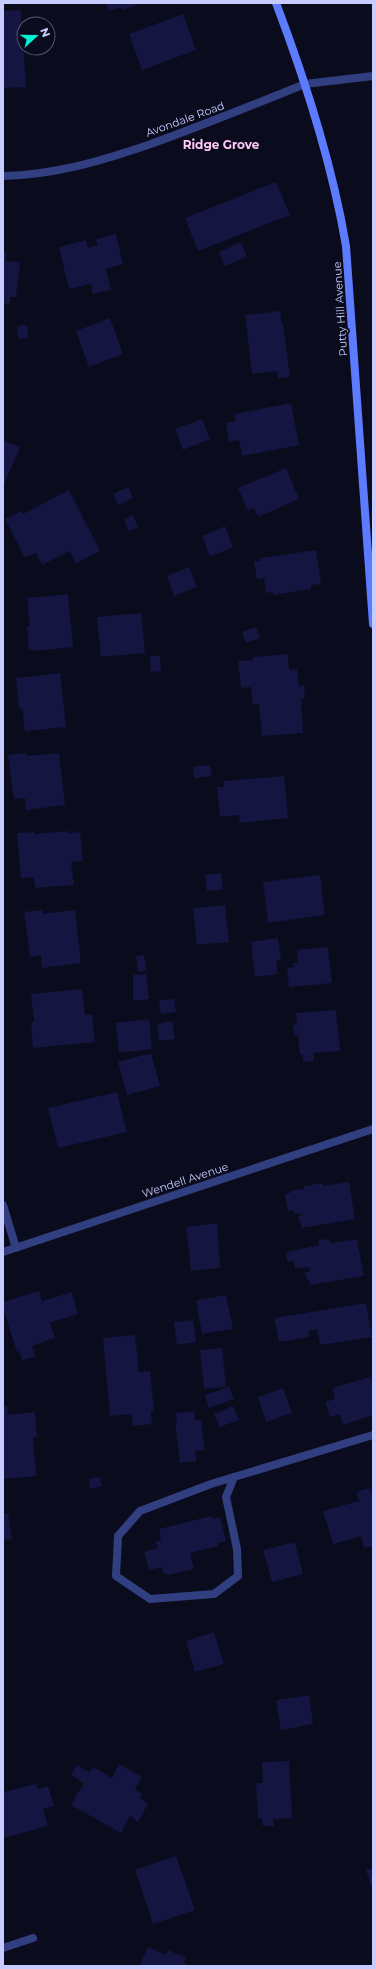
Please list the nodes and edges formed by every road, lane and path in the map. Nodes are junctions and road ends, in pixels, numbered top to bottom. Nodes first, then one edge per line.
1 (276, 3) edge
2 (373, 76) edge
3 (305, 84) junction
4 (3, 176) edge
5 (373, 624) edge
6 (373, 1129) edge
7 (3, 1205) edge
8 (16, 1248) junction
9 (3, 1252) edge
10 (373, 1435) edge
11 (234, 1477) junction
12 (33, 1938) dead end
13 (3, 1948) edge

1 - 3 main road, Putty Hill Avenue
2 - 3 street, Avondale Road
3 - 4 street, Avondale Road
3 - 5 main road, Putty Hill Avenue
6 - 8 street, Wendell Avenue
7 - 8 street
8 - 9 street, Wendell Avenue
10 - 11 street
11 - 11 street
12 - 13 street

